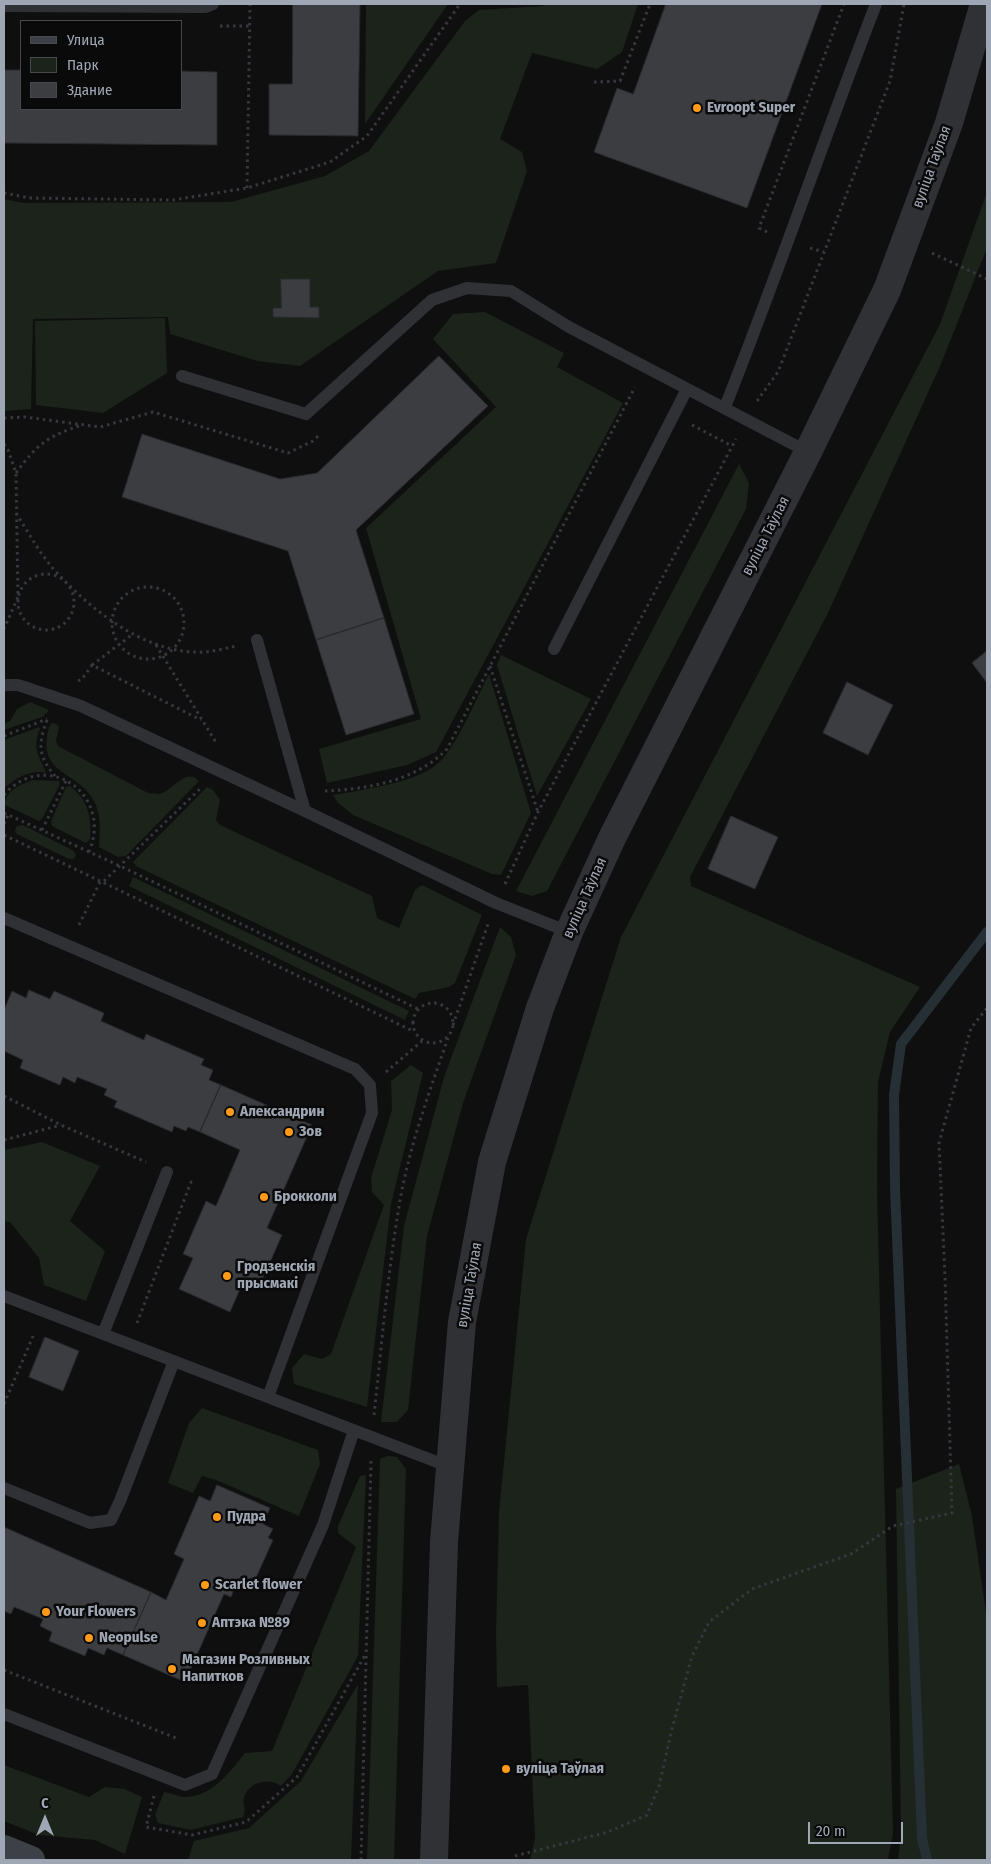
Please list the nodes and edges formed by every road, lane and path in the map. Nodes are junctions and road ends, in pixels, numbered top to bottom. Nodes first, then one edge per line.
1 (213, 4) edge
2 (250, 4) edge
3 (460, 4) edge
4 (650, 4) edge
5 (844, 4) edge
6 (876, 4) edge
7 (904, 4) edge
8 (984, 4) edge
9 (4, 6) edge
10 (594, 82) dead end
11 (247, 188) junction
12 (4, 193) edge
13 (759, 228) dead end
14 (948, 262) dead end
15 (987, 279) edge
16 (182, 376) dead end
17 (687, 389) junction
18 (725, 407) junction
19 (673, 415) junction
20 (4, 418) edge
21 (747, 420) junction
22 (83, 425) junction
23 (327, 427) dead end
24 (4, 444) edge
25 (732, 446) junction
26 (808, 452) junction
27 (16, 473) junction
28 (18, 597) junction
29 (4, 629) edge
30 (134, 633) dead end
31 (258, 640) dead end
32 (156, 644) dead end
33 (118, 645) junction
34 (554, 649) dead end
35 (163, 657) junction
36 (92, 665) junction
37 (490, 666) junction
38 (72, 684) dead end
39 (4, 685) edge
40 (202, 720) junction
41 (4, 736) edge
42 (220, 771) junction
43 (56, 777) junction
44 (66, 780) junction
45 (325, 791) dead end
46 (4, 795) edge
47 (305, 811) junction
48 (538, 812) junction
49 (4, 813) edge
50 (8, 815) junction
51 (4, 824) edge
52 (42, 830) junction
53 (4, 835) edge
54 (89, 852) junction
55 (120, 866) junction
56 (103, 881) junction
57 (496, 903) junction
58 (4, 918) edge
59 (569, 932) junction
60 (69, 946) junction
61 (987, 1008) edge
62 (418, 1009) junction
63 (453, 1025) junction
64 (414, 1031) junction
65 (422, 1041) junction
66 (370, 1085) junction
67 (4, 1096) edge
68 (61, 1125) junction
69 (4, 1140) edge
70 (167, 1172) junction
71 (4, 1296) edge
72 (134, 1331) dead end
73 (34, 1334) dead end
74 (103, 1334) junction
75 (174, 1361) junction
76 (268, 1397) junction
77 (4, 1404) edge
78 (365, 1412) dead end
79 (374, 1415) dead end
80 (354, 1430) junction
81 (450, 1467) junction
82 (4, 1488) edge
83 (365, 1655) dead end
84 (4, 1670) edge
85 (4, 1714) edge
86 (176, 1738) dead end
87 (162, 1776) junction
88 (4, 1849) edge
89 (515, 1856) dead end
90 (31, 1860) edge
91 (434, 1860) edge

1 - 9 lane
2 - 11 path
3 - 11 path
4 - 10 path
5 - 13 path
6 - 18 lane
7 - 21 path
8 - 26 street, вуліца Таўлая
11 - 12 path
14 - 15 path
16 - 17 lane
17 - 18 lane
17 - 19 lane
18 - 21 lane
19 - 25 path
19 - 34 lane
19 - 37 path
20 - 22 path
21 - 25 path
21 - 26 lane
22 - 23 path
22 - 27 path
24 - 27 path
25 - 48 path
26 - 59 street, вуліца Таўлая
27 - 28 path
28 - 28 path
28 - 29 path
30 - 33 path
31 - 47 lane
32 - 35 path
33 - 35 path
33 - 35 path
33 - 36 path
35 - 40 path
36 - 38 path
36 - 40 path
37 - 45 path
37 - 48 path
39 - 42 lane
40 - 42 path
41 - 43 path
42 - 47 lane
42 - 55 path
43 - 44 path
43 - 46 path
44 - 52 path
44 - 54 path
47 - 57 lane
48 - 57 path
49 - 50 path
50 - 51 path
50 - 52 path
52 - 54 path
53 - 56 path
54 - 55 path
55 - 56 path
55 - 62 path
56 - 60 path
56 - 64 path
57 - 59 lane
57 - 63 path
58 - 60 lane
59 - 81 street, вуліца Таўлая
60 - 66 lane
61 - 89 path
62 - 63 path
62 - 64 path
63 - 65 path
64 - 65 path
65 - 66 path
66 - 76 lane
67 - 68 path
68 - 69 path
68 - 70 path
70 - 72 path
70 - 74 lane
71 - 74 lane
73 - 77 path
74 - 75 lane
75 - 76 lane
75 - 82 lane
76 - 80 lane
78 - 79 path
80 - 81 lane
80 - 87 lane
81 - 91 street, вуліца Таўлая
83 - 87 path
84 - 86 path
85 - 87 lane
88 - 90 main road

